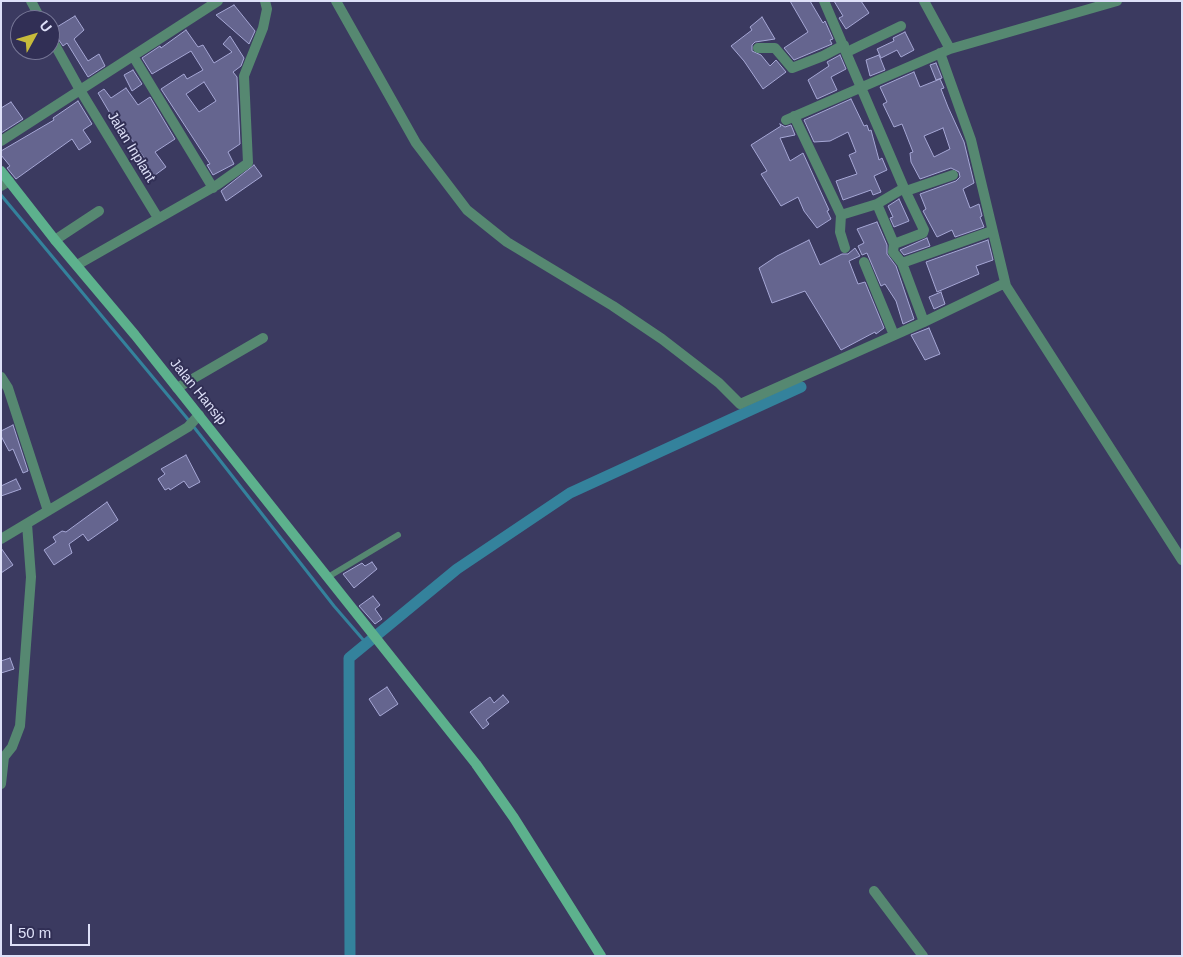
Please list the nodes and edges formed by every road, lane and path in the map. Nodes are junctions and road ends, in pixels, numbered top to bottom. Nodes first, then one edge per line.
1 (218, 1) edge
2 (265, 1) edge
3 (336, 1) edge
4 (824, 1) edge
5 (924, 1) edge
6 (1117, 1) edge
7 (901, 26) dead end
8 (758, 48) dead end
9 (846, 48) junction
10 (950, 49) junction
11 (940, 53) junction
12 (60, 54) edge
13 (133, 56) junction
14 (862, 86) junction
15 (80, 90) junction
16 (1, 140) edge
17 (1, 171) edge
18 (953, 175) dead end
19 (5, 183) edge
20 (212, 188) junction
21 (905, 189) junction
22 (877, 204) junction
23 (99, 211) dead end
24 (841, 215) junction
25 (158, 218) junction
26 (992, 231) junction
27 (55, 240) junction
28 (894, 244) junction
29 (845, 248) dead end
30 (864, 262) dead end
31 (902, 264) junction
32 (77, 265) junction
33 (1006, 285) junction
34 (924, 322) junction
35 (894, 334) junction
36 (263, 338) dead end
37 (1, 376) edge
38 (176, 388) junction
39 (12, 402) junction
40 (1, 405) edge
41 (194, 420) junction
42 (48, 511) junction
43 (27, 524) junction
44 (398, 535) dead end
45 (1, 538) edge
46 (1182, 560) edge
47 (328, 577) junction
48 (2, 752) edge
49 (1, 784) edge
50 (874, 891) dead end
51 (601, 956) edge
52 (923, 956) edge

1 - 13 street
2 - 20 street
3 - 35 street
4 - 9 street
5 - 10 street
6 - 10 street
7 - 9 street
8 - 9 street
9 - 14 street
10 - 11 street
11 - 14 street
11 - 26 street
12 - 15 street, Jalan Inplant
13 - 15 street
13 - 20 street
14 - 21 street
14 - 24 street
15 - 16 street
15 - 25 street, Jalan Inplant
17 - 19 street, Jalan Hansip
18 - 21 street
19 - 27 street, Jalan Hansip
20 - 25 street
21 - 22 street
21 - 28 street
22 - 24 street
22 - 28 street
23 - 27 street
24 - 29 street
25 - 32 street
26 - 31 street
26 - 33 street
27 - 32 street, Jalan Hansip
28 - 31 street
30 - 35 street
31 - 34 street
32 - 38 street, Jalan Hansip
33 - 34 street
33 - 46 street
34 - 35 street
36 - 38 street
37 - 39 street
38 - 41 street, Jalan Hansip
39 - 40 street
39 - 42 street
41 - 42 street
41 - 47 street, Jalan Hansip
42 - 43 street
43 - 45 street
43 - 48 street
44 - 47 lane
47 - 51 street, Jalan Hansip
48 - 49 street
50 - 52 street

